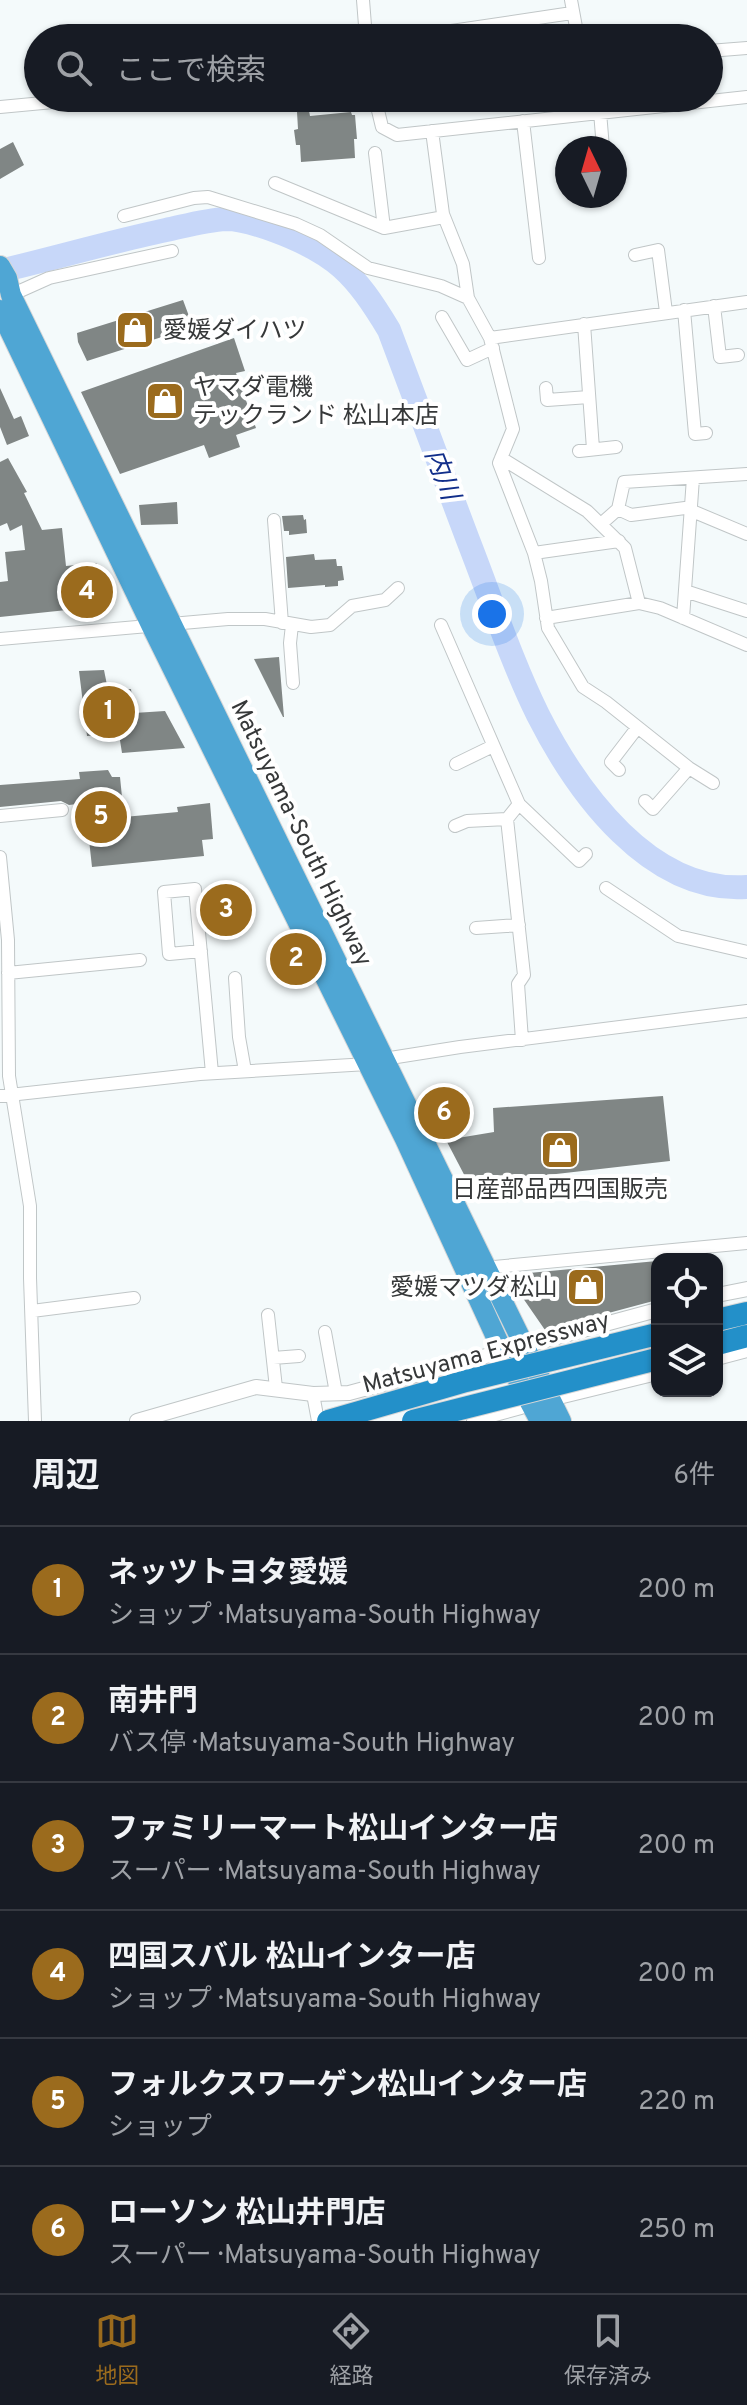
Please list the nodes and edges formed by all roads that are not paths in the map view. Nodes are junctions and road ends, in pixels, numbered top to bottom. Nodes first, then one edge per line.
1 (363, 0) edge
2 (572, 6) edge
3 (365, 24) edge
4 (478, 24) edge
5 (747, 48) edge
6 (723, 50) edge
7 (747, 97) edge
8 (723, 99) edge
9 (24, 105) edge
10 (0, 107) edge
11 (378, 112) edge
12 (600, 112) joint
13 (582, 114) joint
14 (523, 121) junction
15 (432, 131) junction
16 (602, 136) edge
17 (375, 153) dead end
18 (275, 183) dead end
19 (124, 216) dead end
20 (444, 217) junction
21 (384, 228) junction
22 (172, 251) dead end
23 (635, 255) dead end
24 (539, 258) dead end
25 (4, 287) edge
26 (468, 298) junction
27 (747, 302) edge
28 (714, 306) junction
29 (684, 310) junction
30 (666, 312) junction
31 (442, 317) dead end
32 (584, 324) junction
33 (12, 331) edge
34 (491, 343) junction
35 (738, 355) dead end
36 (546, 388) dead end
37 (589, 397) junction
38 (706, 433) dead end
39 (616, 447) dead end
40 (593, 449) junction
41 (579, 451) dead end
42 (501, 458) junction
43 (747, 474) edge
44 (693, 478) junction
45 (618, 509) junction
46 (691, 511) junction
47 (274, 520) dead end
48 (601, 524) junction
49 (747, 534) edge
50 (619, 541) junction
51 (534, 553) junction
52 (398, 588) dead end
53 (685, 591) junction
54 (639, 603) junction
55 (747, 611) edge
56 (546, 618) junction
57 (683, 618) junction
58 (287, 624) junction
59 (162, 625) junction
60 (441, 625) dead end
61 (0, 639) edge
62 (747, 645) edge
63 (293, 683) dead end
64 (637, 728) junction
65 (493, 746) junction
66 (456, 764) dead end
67 (689, 768) junction
68 (619, 770) dead end
69 (713, 783) dead end
70 (645, 801) dead end
71 (519, 804) junction
72 (62, 810) dead end
73 (0, 816) edge
74 (507, 819) junction
75 (455, 826) dead end
76 (586, 854) dead end
77 (0, 857) edge
78 (606, 888) dead end
79 (519, 925) junction
80 (476, 928) dead end
81 (201, 951) junction
82 (747, 952) edge
83 (140, 960) dead end
84 (8, 973) junction
85 (235, 978) dead end
86 (747, 1011) edge
87 (522, 1040) junction
88 (376, 1062) junction
89 (245, 1071) junction
90 (212, 1073) junction
91 (6, 1096) edge
92 (747, 1243) edge
93 (487, 1268) junction
94 (464, 1271) junction
95 (747, 1289) edge
96 (723, 1294) edge
97 (134, 1298) dead end
98 (32, 1311) junction
99 (651, 1312) edge
100 (747, 1313) edge
101 (268, 1315) dead end
102 (723, 1319) edge
103 (325, 1332) dead end
104 (651, 1335) edge
105 (747, 1336) edge
106 (723, 1342) edge
107 (512, 1347) junction
108 (747, 1351) edge
109 (299, 1356) dead end
110 (723, 1357) edge
111 (273, 1358) junction
112 (651, 1361) edge
113 (651, 1375) edge
114 (276, 1388) junction
115 (336, 1393) junction
116 (313, 1394) junction
117 (563, 1397) dead end
118 (521, 1408) dead end
119 (35, 1421) edge
120 (137, 1421) edge
121 (318, 1421) edge
122 (328, 1421) edge
123 (413, 1421) edge
124 (473, 1421) edge
125 (540, 1421) edge
126 (561, 1421) edge

1 - 3 street
2 - 4 street
5 - 6 street
7 - 8 street
9 - 10 street
11 - 15 street
12 - 13 street
12 - 16 street
13 - 14 street
14 - 15 street
14 - 24 street
15 - 20 street
17 - 21 street
18 - 21 street
19 - 26 street
20 - 21 street
20 - 26 street
22 - 25 street
23 - 30 street
25 - 33 highway, Matsuyama-South Highway
26 - 34 street
27 - 28 street
28 - 29 street
28 - 35 street
29 - 30 street
29 - 38 street
30 - 32 street
31 - 34 street
32 - 34 street
32 - 37 street
33 - 59 highway, Matsuyama-South Highway
34 - 42 street
36 - 37 street
37 - 40 street
39 - 40 street
40 - 41 street
42 - 48 street
42 - 51 street
43 - 44 street
44 - 45 street
44 - 46 street
45 - 46 street
45 - 48 street
46 - 49 street
46 - 53 street
47 - 58 street
48 - 50 street
50 - 51 street
50 - 54 street
51 - 56 street
52 - 58 street
53 - 55 street
53 - 57 street
54 - 56 street
54 - 57 street
56 - 64 street
57 - 62 street
58 - 59 street
58 - 63 street
59 - 61 street
59 - 88 highway, Matsuyama-South Highway
60 - 65 street
64 - 67 street
64 - 68 street
65 - 66 street
65 - 71 street
67 - 69 street
67 - 70 street
71 - 74 street
71 - 76 street
72 - 73 street
74 - 75 street
74 - 79 street
77 - 84 street
78 - 82 street
79 - 80 street
79 - 87 street
81 - 81 street
81 - 90 street
83 - 84 street
84 - 91 street
85 - 89 street
86 - 87 street
87 - 88 street
88 - 89 street
88 - 93 highway, Matsuyama-South Highway
88 - 94 highway, Matsuyama-South Highway
89 - 90 street
90 - 91 street
91 - 98 street
92 - 93 street
93 - 94 street
93 - 107 highway, Matsuyama-South Highway
94 - 107 highway, Matsuyama-South Highway
95 - 96 street
97 - 98 street
98 - 119 street
99 - 107 street
100 - 102 highway
101 - 111 street
103 - 115 street
104 - 122 highway, Matsuyama Expressway, bridge
105 - 106 highway
107 - 115 street
107 - 125 highway, Matsuyama-South Highway
107 - 126 highway, Matsuyama-South Highway
108 - 110 street
109 - 111 street
111 - 114 street
112 - 123 highway, Matsuyama Expressway, bridge
113 - 117 street
114 - 116 street
114 - 120 street
115 - 116 street
116 - 121 street
118 - 124 street

